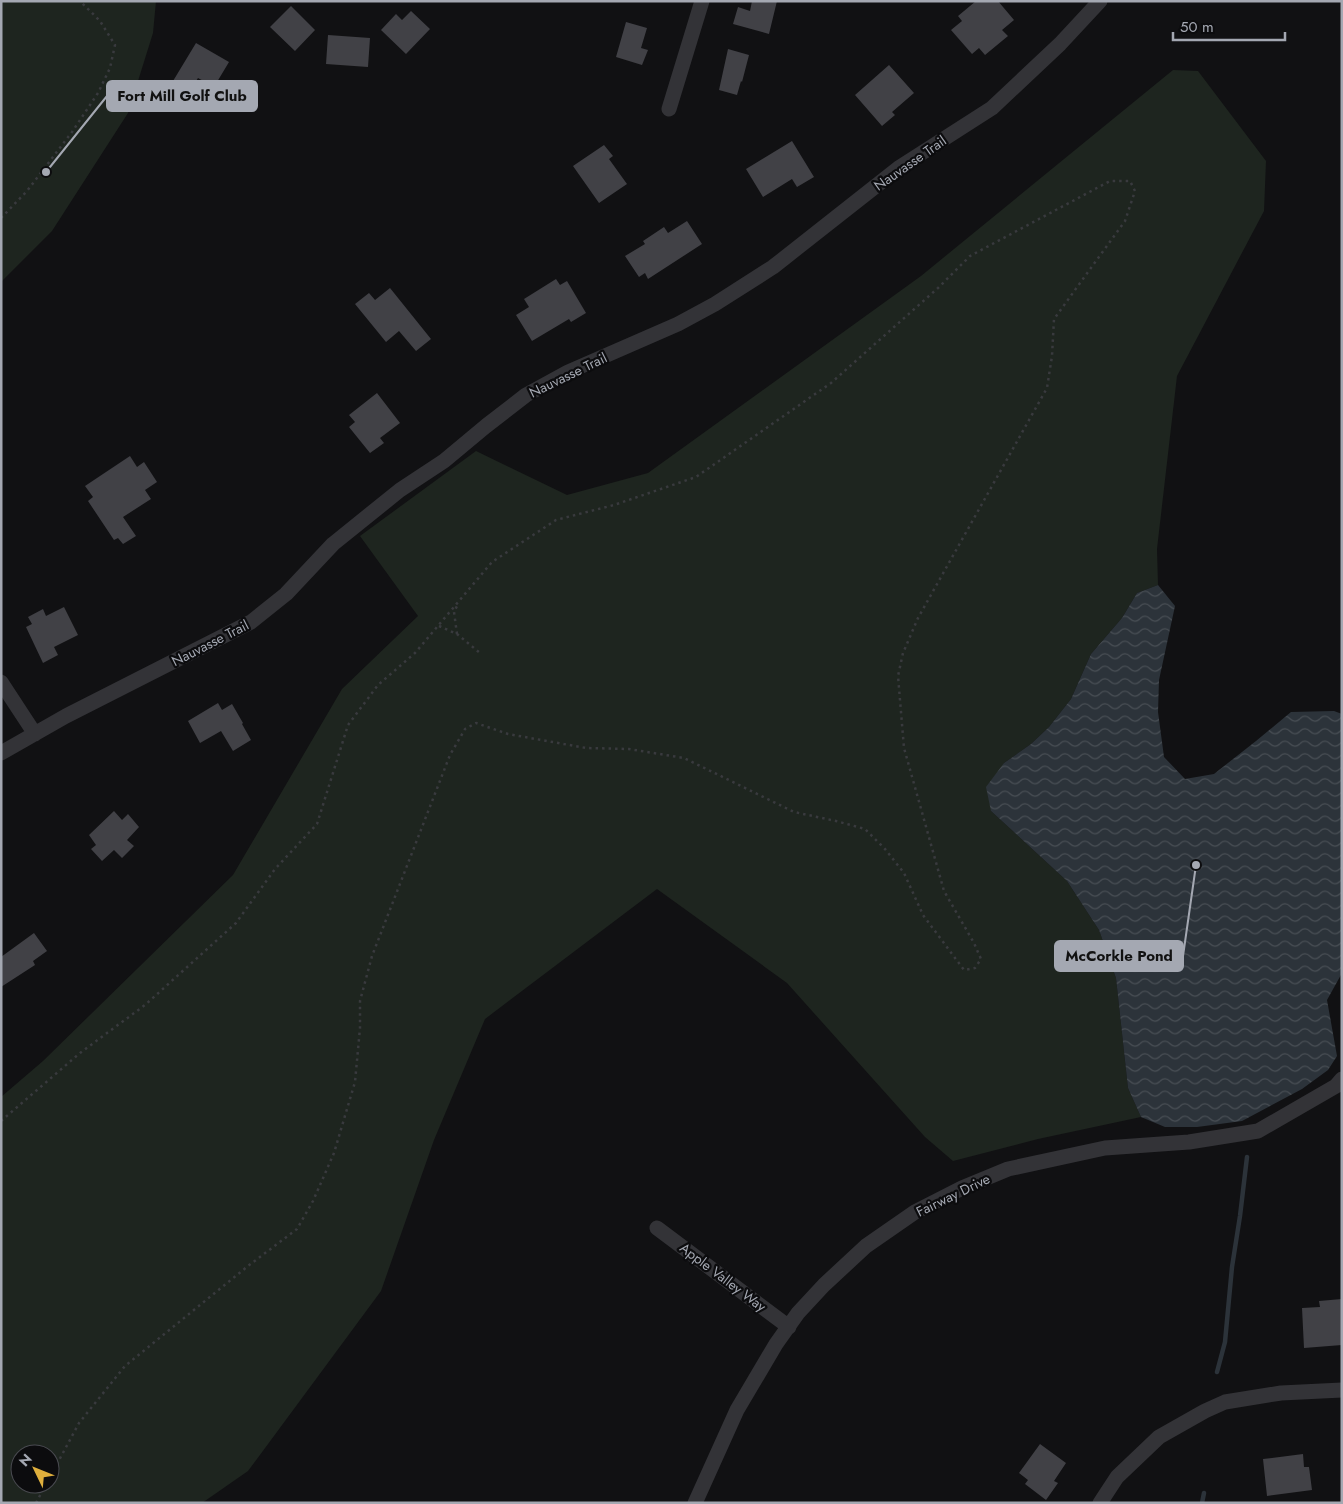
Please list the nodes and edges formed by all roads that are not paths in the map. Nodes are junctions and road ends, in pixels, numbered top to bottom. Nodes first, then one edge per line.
1 (702, 1) edge
2 (1100, 1) edge
3 (669, 109) dead end
4 (1, 682) edge
5 (35, 734) junction
6 (3, 748) edge
7 (1342, 1079) edge
8 (657, 1228) dead end
9 (790, 1327) junction
10 (1342, 1390) edge
11 (695, 1503) edge
12 (1100, 1503) edge

1 - 3 street
2 - 5 street, Nauvasse Trail
4 - 5 street
5 - 6 street, Nauvasse Trail
7 - 9 street, Fairway Drive
8 - 9 street, Apple Valley Way
9 - 11 street, Fairway Drive
10 - 12 street

